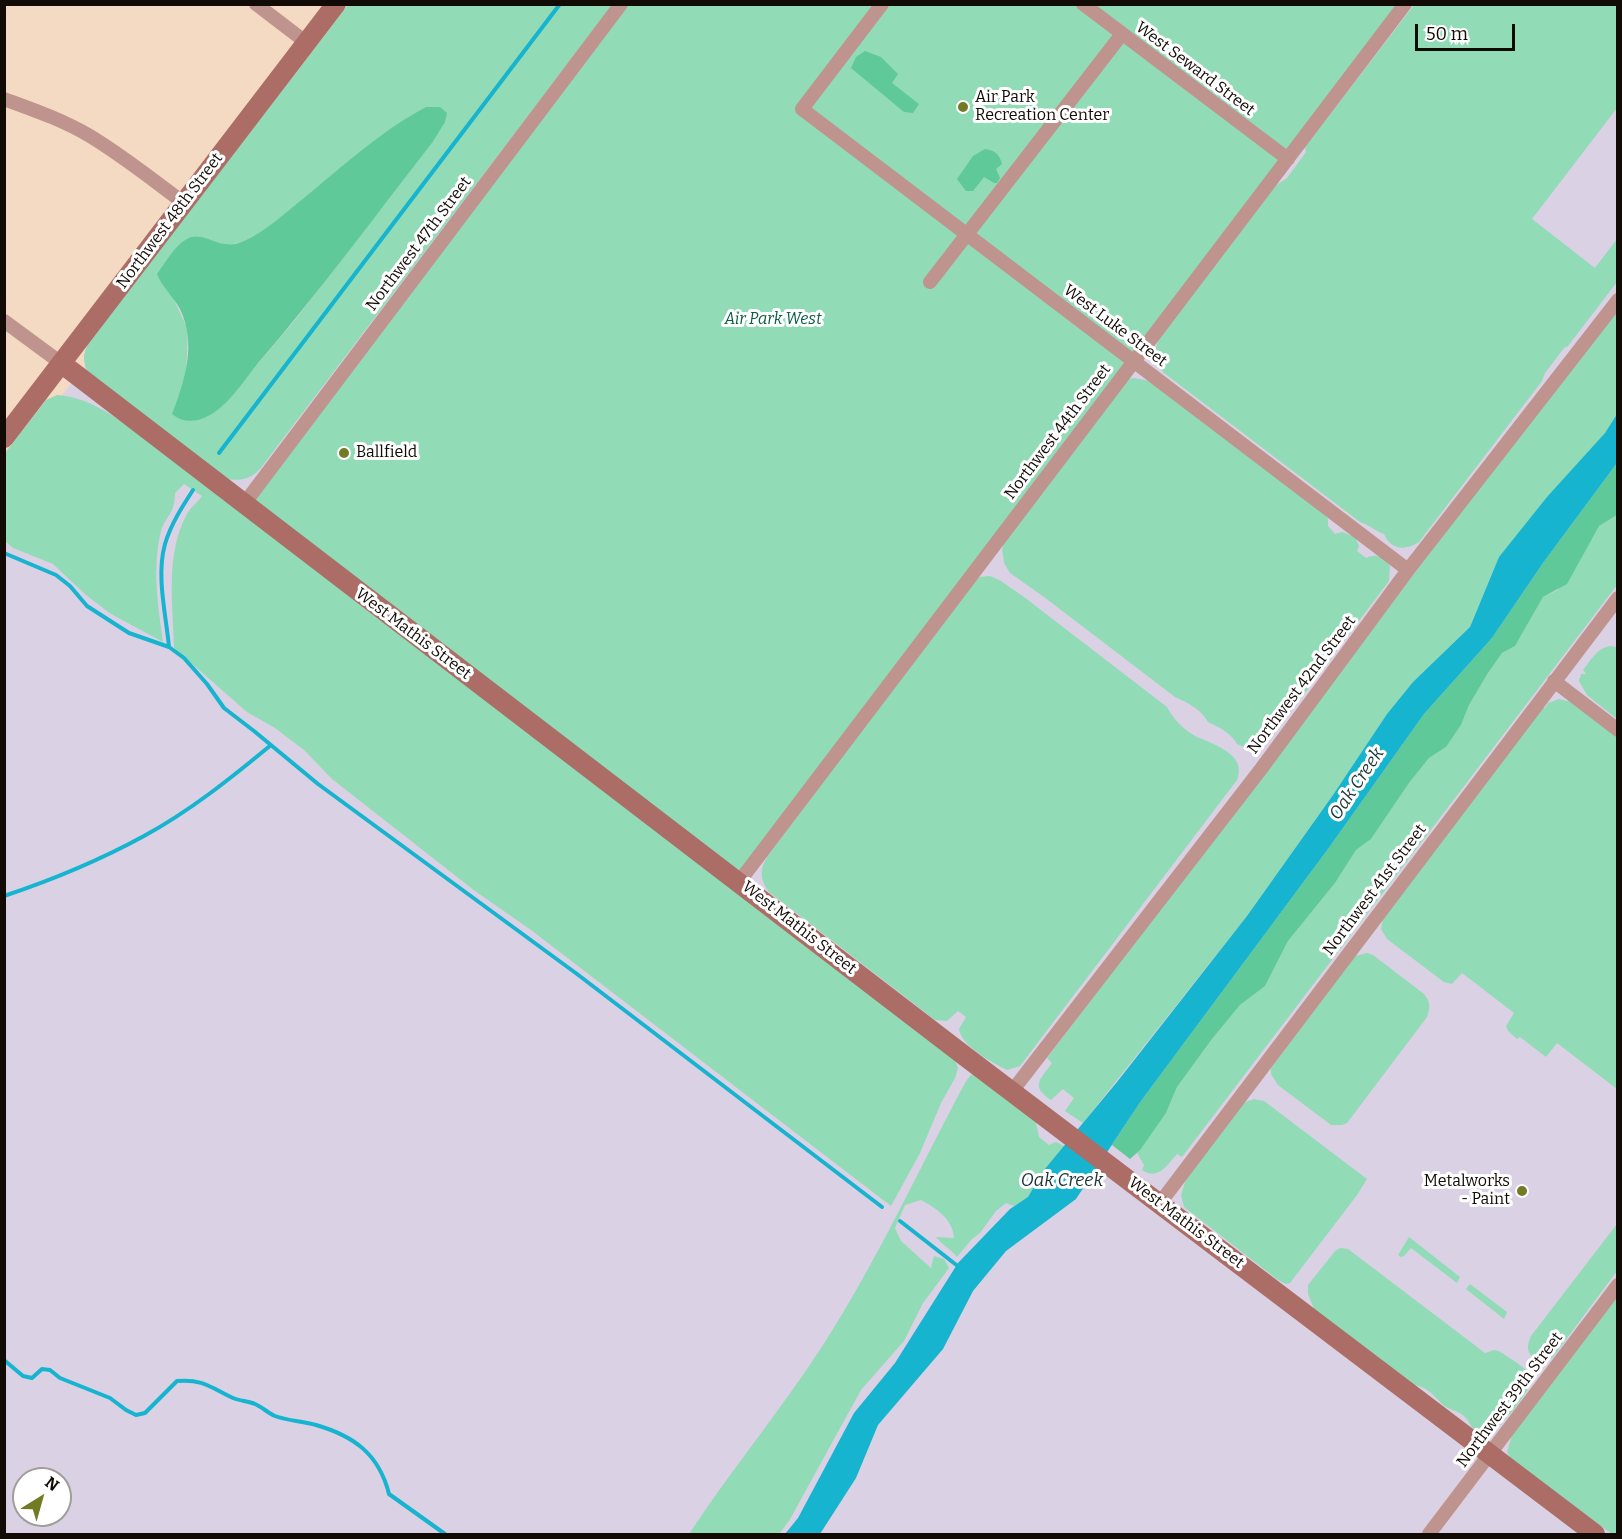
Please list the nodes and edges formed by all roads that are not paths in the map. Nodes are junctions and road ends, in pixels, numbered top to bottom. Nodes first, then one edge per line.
1 (256, 4) edge
2 (336, 4) edge
3 (621, 4) edge
4 (882, 4) edge
5 (1083, 4) edge
6 (1405, 4) edge
7 (1122, 34) junction
8 (307, 43) junction
9 (4, 99) edge
10 (1288, 159) junction
11 (184, 203) junction
12 (968, 235) junction
13 (930, 282) dead end
14 (1617, 300) edge
15 (4, 321) edge
16 (1133, 361) junction
17 (62, 363) junction
18 (4, 438) edge
19 (243, 504) junction
20 (1408, 570) junction
21 (1617, 598) edge
22 (1554, 681) junction
23 (1617, 730) edge
24 (739, 882) junction
25 (1013, 1090) junction
26 (1160, 1203) junction
27 (1617, 1285) edge
28 (1490, 1454) junction
29 (1429, 1534) edge
30 (1595, 1534) edge

1 - 8 street
2 - 8 street, Northwest 48th Street
3 - 19 street, Northwest 47th Street
4 - 12 street, West Luke Street
5 - 7 street, West Seward Street
6 - 10 street, Northwest 44th Street
7 - 10 street, West Seward Street
7 - 12 street
8 - 11 street, Northwest 48th Street
9 - 11 street
10 - 16 street, Northwest 44th Street
11 - 17 street, Northwest 48th Street
12 - 13 street
12 - 16 street, West Luke Street
14 - 20 street, Northwest 42nd Street
15 - 17 street, West Mathis Street
16 - 20 street, West Luke Street
16 - 24 street, Northwest 44th Street
17 - 18 street, Northwest 48th Street
17 - 19 street, West Mathis Street
19 - 24 street, West Mathis Street
20 - 25 street, Northwest 42nd Street
21 - 22 street, Northwest 41st Street
22 - 23 street
22 - 26 street, Northwest 41st Street
24 - 25 street, West Mathis Street
25 - 26 street, West Mathis Street
26 - 28 street, West Mathis Street
27 - 28 street, Northwest 39th Street
28 - 29 street, Northwest 39th Street
28 - 30 street, West Mathis Street

